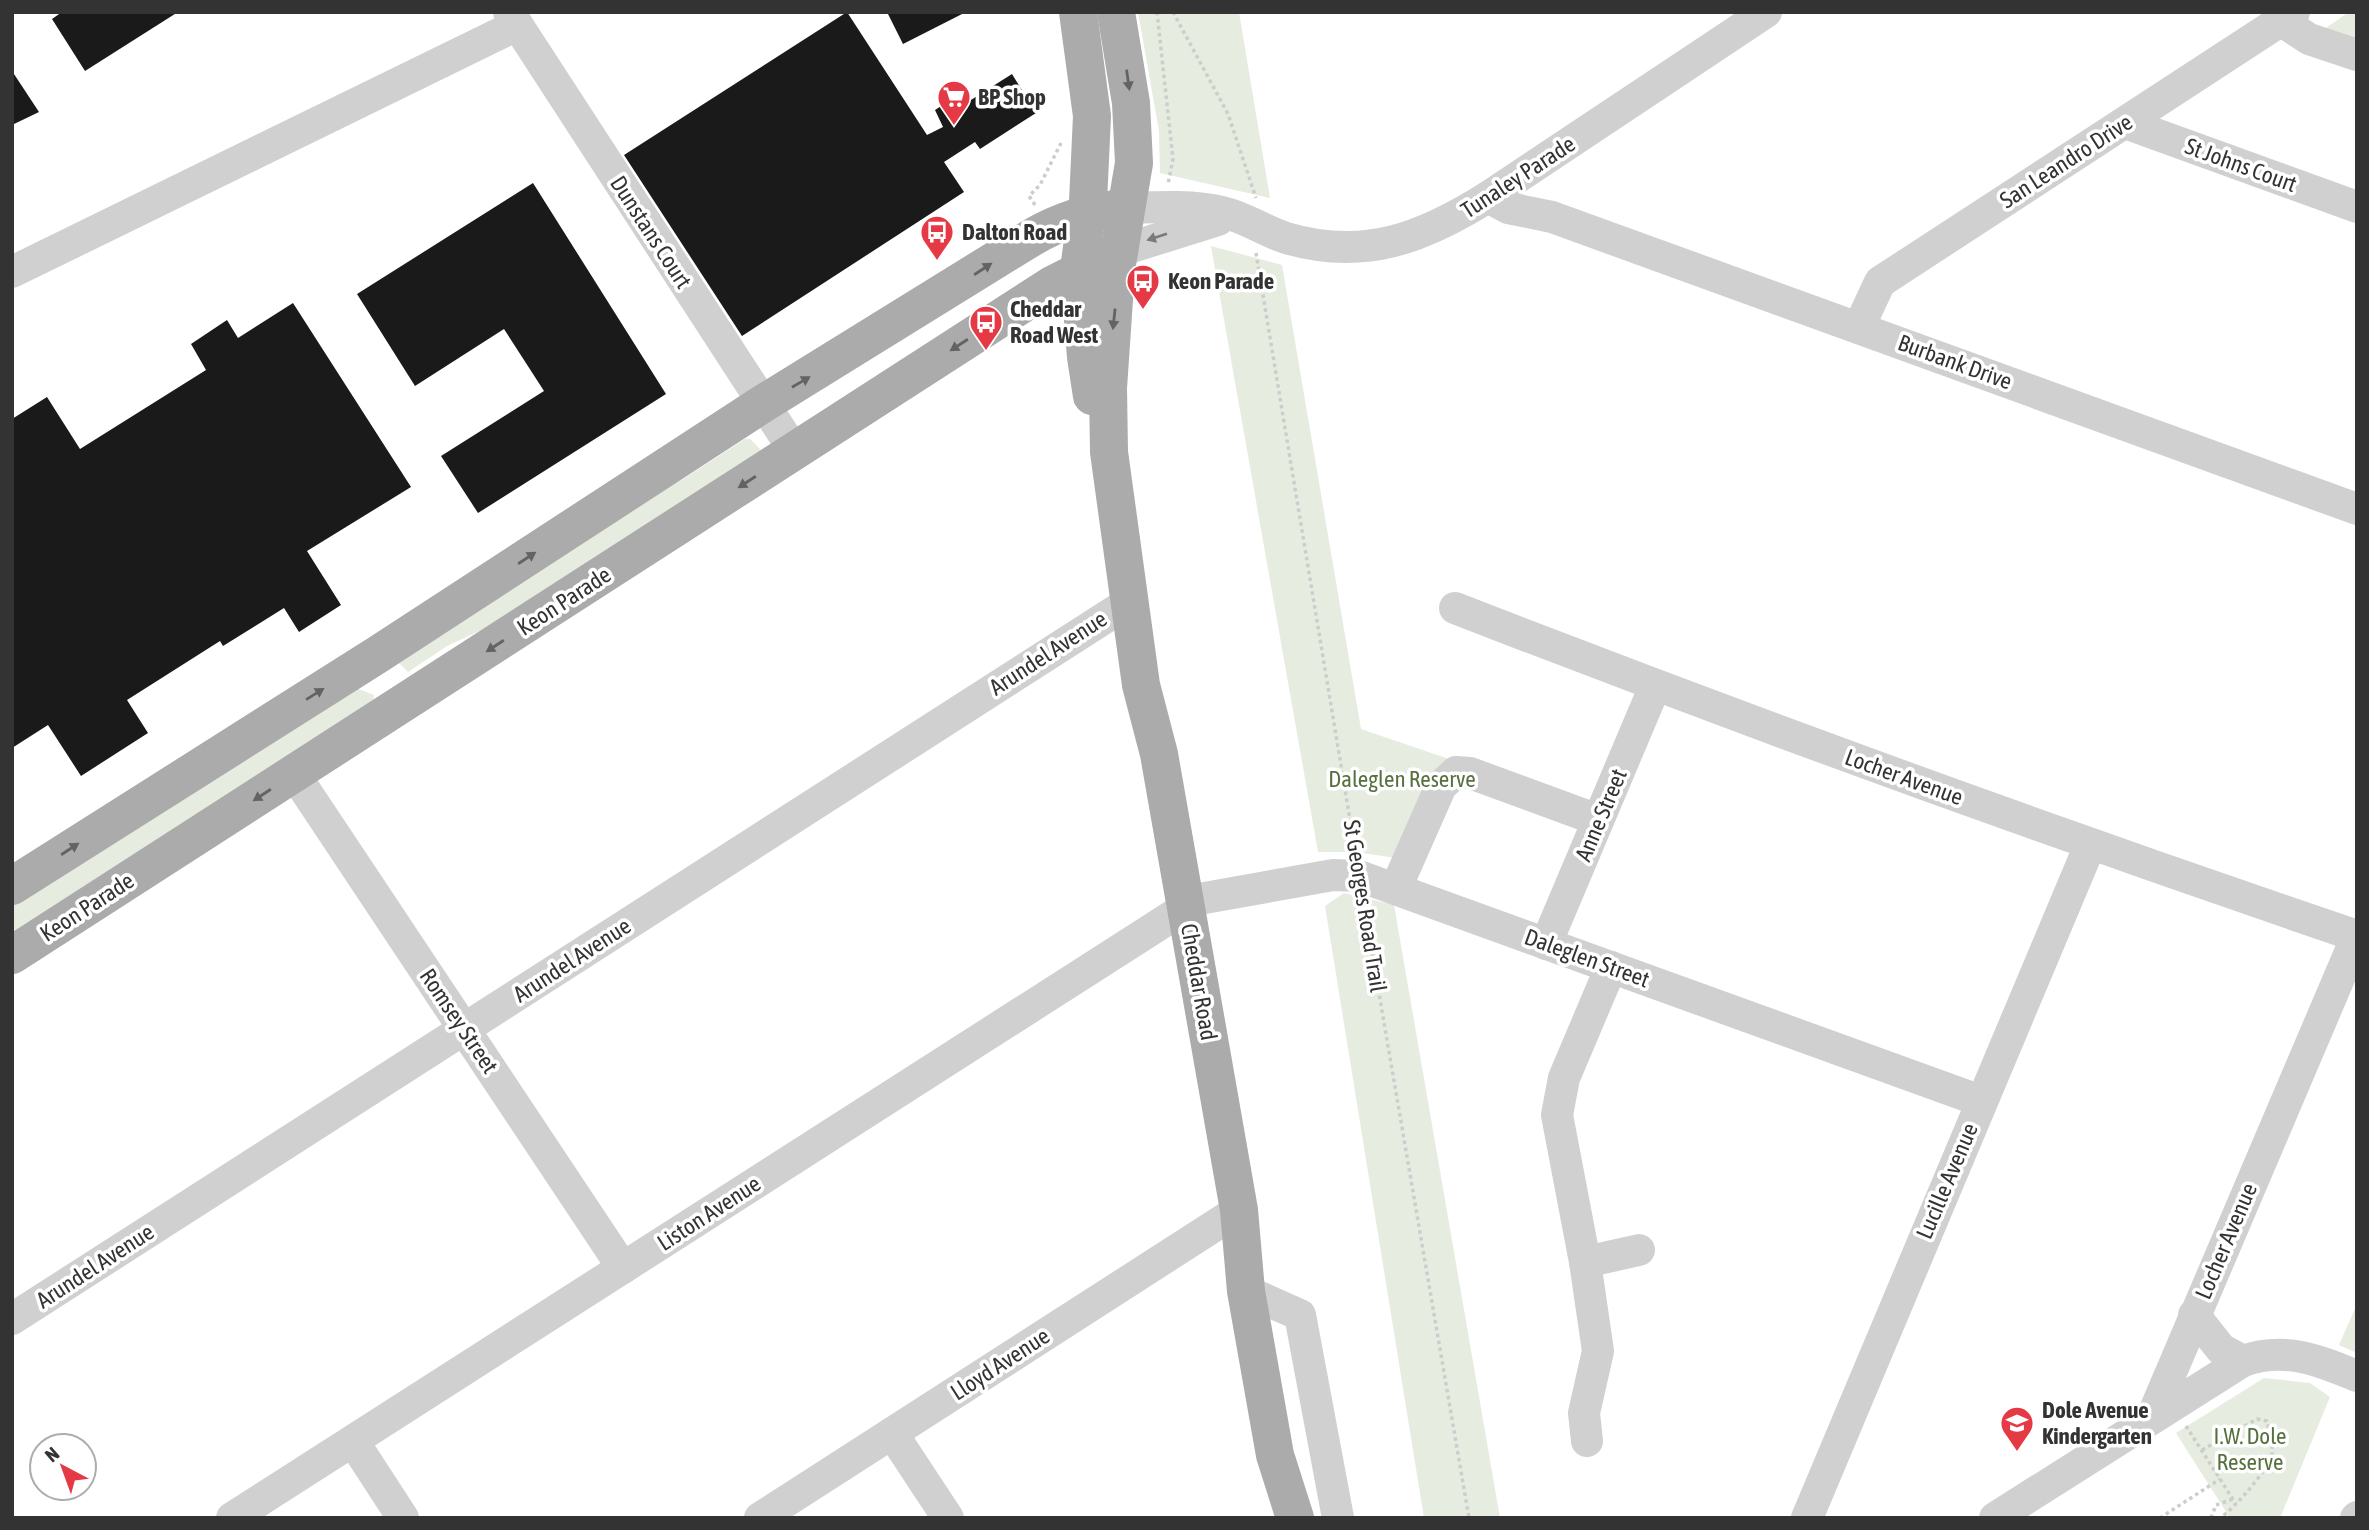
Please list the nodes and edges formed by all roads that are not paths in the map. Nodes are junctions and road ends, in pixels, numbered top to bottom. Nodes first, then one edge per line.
1 (1077, 12) edge
2 (1116, 12) edge
3 (1766, 12) edge
4 (2288, 16) edge
5 (513, 19) edge
6 (2357, 55) edge
7 (2125, 123) junction
8 (1517, 178) junction
9 (1488, 197) junction
10 (2357, 206) edge
11 (1144, 208) junction
12 (1250, 209) junction
13 (1085, 214) junction
14 (1552, 218) junction
15 (1119, 251) junction
16 (1079, 270) junction
17 (12, 272) edge
18 (1858, 327) junction
19 (764, 403) junction
20 (795, 452) junction
21 (1109, 453) junction
22 (2357, 509) edge
23 (1131, 601) junction
24 (1455, 608) dead end
25 (377, 654) junction
26 (1655, 686) junction
27 (409, 701) junction
28 (295, 775) junction
29 (1598, 820) junction
30 (2090, 845) junction
31 (12, 886) edge
32 (1396, 888) junction
33 (1186, 908) junction
34 (1546, 944) junction
35 (12, 955) edge
36 (1611, 967) junction
37 (465, 1029) junction
38 (1981, 1101) junction
39 (1239, 1210) junction
40 (1639, 1250) dead end
41 (1585, 1262) junction
42 (623, 1268) junction
43 (1257, 1296) junction
44 (2194, 1315) junction
45 (12, 1319) edge
46 (2243, 1361) junction
47 (2357, 1376) edge
48 (2160, 1411) junction
49 (892, 1433) junction
50 (353, 1441) junction
51 (1587, 1441) dead end
52 (1295, 1517) edge
53 (232, 1518) edge
54 (403, 1518) edge
55 (760, 1518) edge
56 (948, 1518) edge
57 (1338, 1518) edge
58 (1807, 1518) edge
59 (1995, 1518) edge

1 - 13 main road
2 -> 11 main road
3 - 8 street, Tunaley Parade
4 - 6 street
4 - 7 street, San Leandro Drive
5 - 17 street
5 - 19 street, Dunstans Court
7 - 10 street, St Johns Court
7 - 18 street, San Leandro Drive
8 - 9 street, Tunaley Parade
8 - 14 street, Burbank Drive
9 - 12 street, Tunaley Parade
9 - 14 street, Burbank Drive
11 - 12 street, Tunaley Parade
11 - 13 main road
11 - 15 main road
12 -> 15 street, Tunaley Parade
13 - 16 main road
19 -> 13 main road
14 - 18 street, Burbank Drive
15 - 16 main road, Keon Parade
15 -> 21 main road, Cheddar Road
16 -> 20 main road, Keon Parade
16 - 21 main road, Cheddar Road
18 - 22 street, Burbank Drive
19 - 20 street, Dunstans Court
25 -> 19 main road
20 -> 27 main road, Keon Parade
21 - 23 main road, Cheddar Road
23 - 33 main road, Cheddar Road
23 - 37 street, Arundel Avenue
24 - 26 street, Locher Avenue
25 - 27 main road
31 -> 25 main road
26 - 29 street, Anne Street
26 - 30 street, Locher Avenue
27 - 28 main road, Keon Parade
28 -> 35 main road, Keon Parade
28 - 37 street, Romsey Street
29 - 32 street
29 - 34 street, Anne Street
30 - 38 street, Lucille Avenue
30 - 44 street, Locher Avenue
32 - 33 street, Daleglen Street
32 - 34 street, Daleglen Street
33 - 39 main road, Cheddar Road
33 - 42 street, Liston Avenue
34 - 36 street, Daleglen Street
36 - 38 street, Daleglen Street
36 - 41 street
37 - 42 street, Romsey Street
37 - 45 street, Arundel Avenue
38 - 58 street, Lucille Avenue
39 - 43 main road, Cheddar Road
39 - 49 street, Lloyd Avenue
40 - 41 street
41 - 51 street
42 - 50 street, Liston Avenue
43 - 52 main road, Cheddar Road
43 - 57 street
44 - 46 street, Locher Avenue
44 - 48 street, Locher Avenue
46 - 47 street
46 - 48 street
48 - 59 street
49 - 55 street, Lloyd Avenue
49 - 56 street
50 - 53 street, Liston Avenue
50 - 54 street

